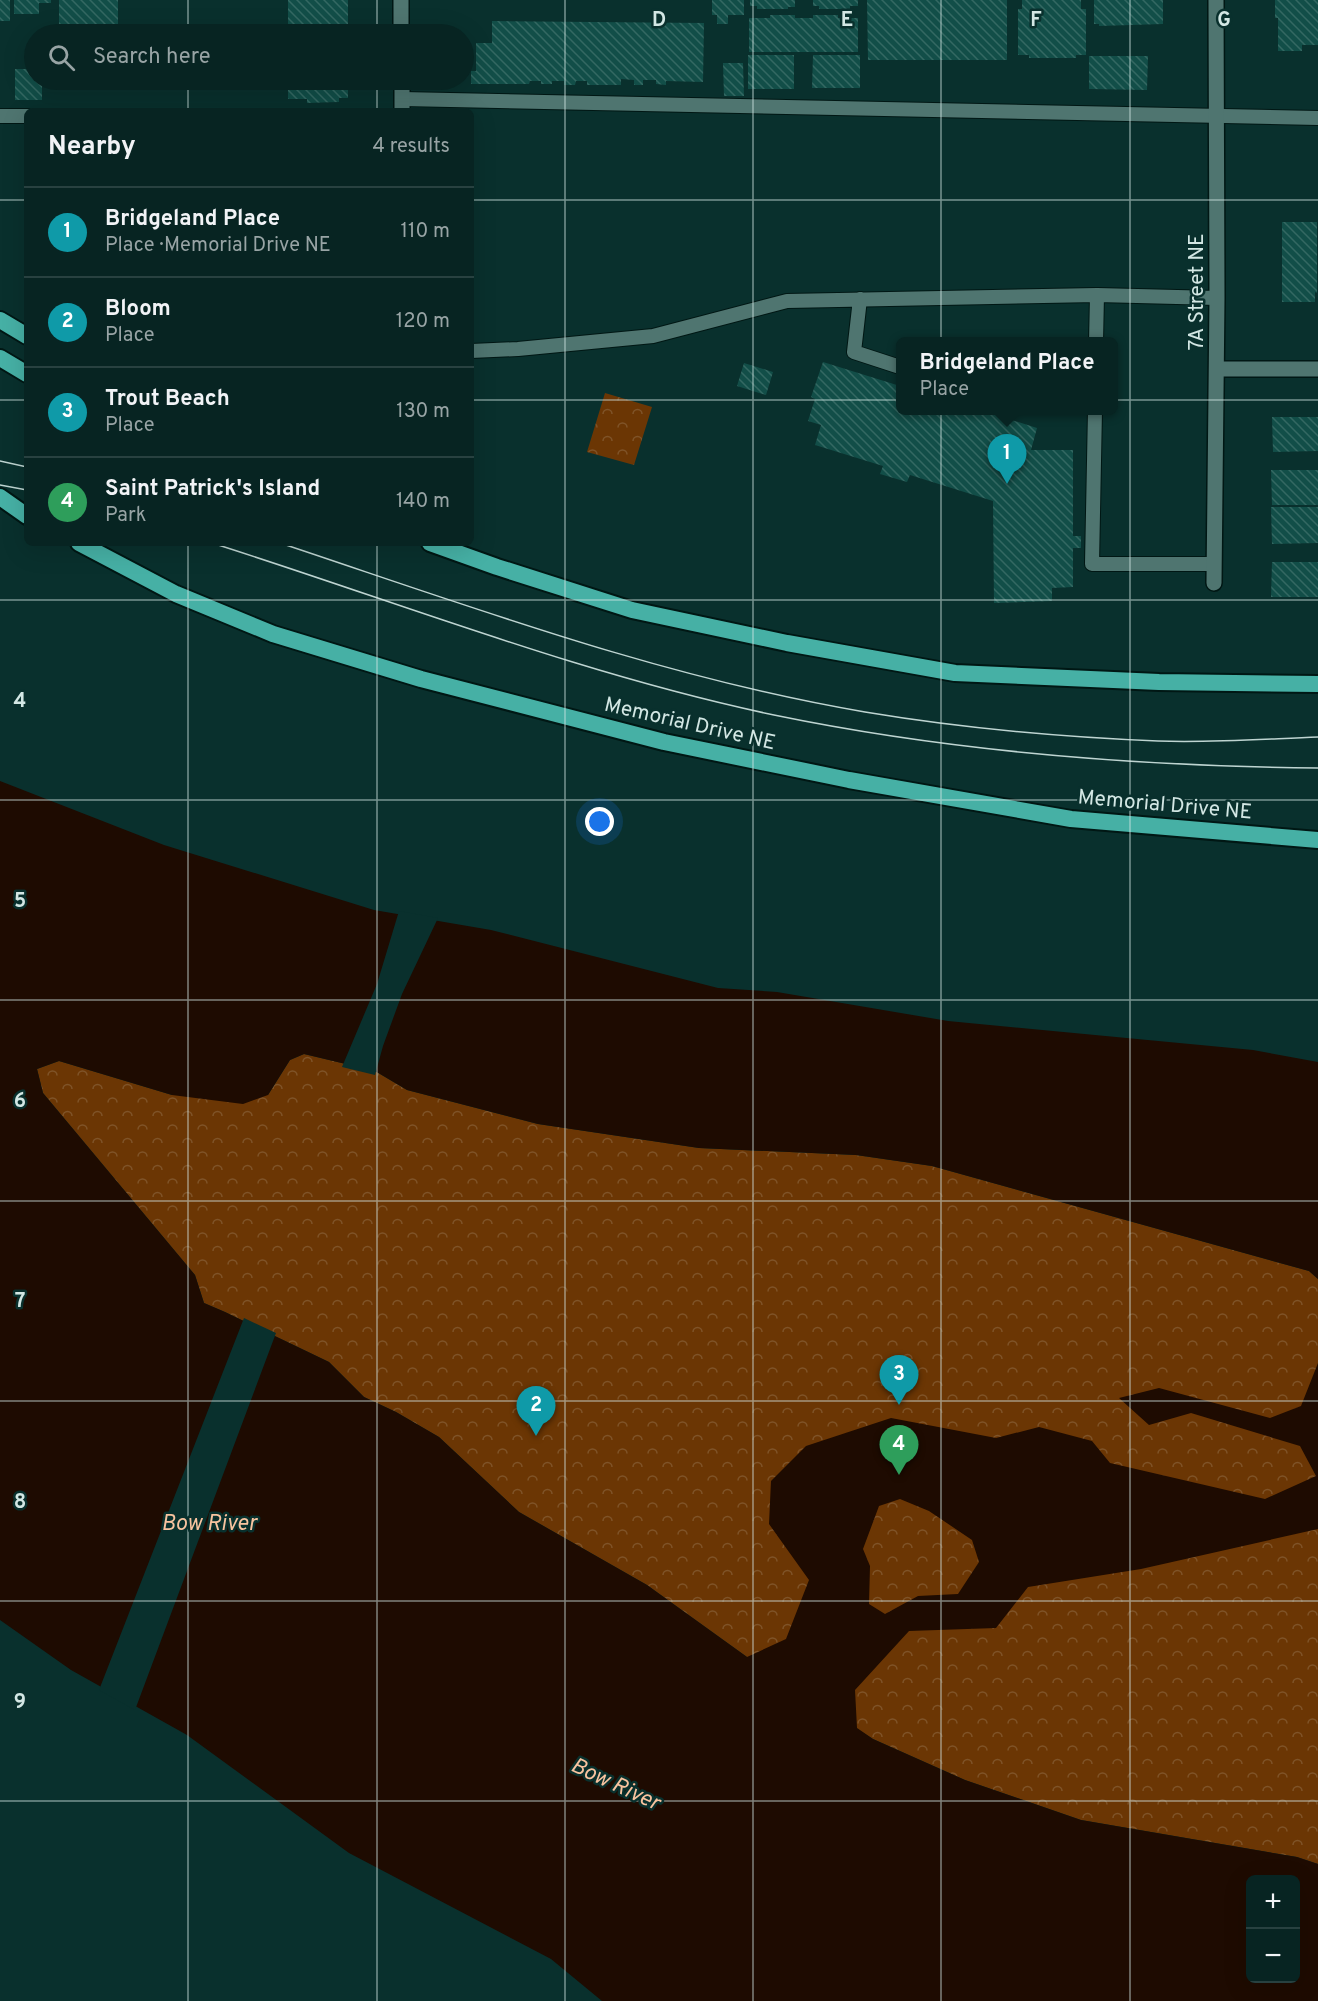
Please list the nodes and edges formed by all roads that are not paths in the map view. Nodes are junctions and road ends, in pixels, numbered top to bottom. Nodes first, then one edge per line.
1 (401, 0) edge
2 (1216, 0) edge
3 (401, 24) edge
4 (402, 105) edge
5 (0, 116) edge
6 (24, 116) edge
7 (1215, 117) junction
8 (1318, 118) edge
9 (1097, 295) junction
10 (1217, 298) junction
11 (860, 299) junction
12 (0, 320) edge
13 (24, 334) edge
14 (1096, 337) edge
15 (474, 351) edge
16 (0, 358) edge
17 (896, 366) edge
18 (1217, 369) junction
19 (1318, 369) edge
20 (24, 372) edge
21 (1095, 415) edge
22 (0, 497) edge
23 (24, 514) edge
24 (85, 546) edge
25 (438, 546) edge
26 (1214, 564) junction
27 (1214, 583) dead end
28 (1318, 684) edge
29 (1318, 840) edge

1 - 3 street
2 - 7 street, 7A Street NE
4 - 7 lane
5 - 6 lane
7 - 8 lane
7 - 10 street, 7A Street NE
9 - 10 lane
9 - 11 lane
9 - 14 lane
10 - 18 street, 7A Street NE
11 - 15 lane
11 - 17 lane
12 - 13 highway
16 - 20 highway
18 - 19 street
18 - 26 street, 7A Street NE
21 - 26 lane
22 - 23 highway
24 - 29 highway, Memorial Drive NE
25 - 28 highway
26 - 27 street, 7A Street NE

